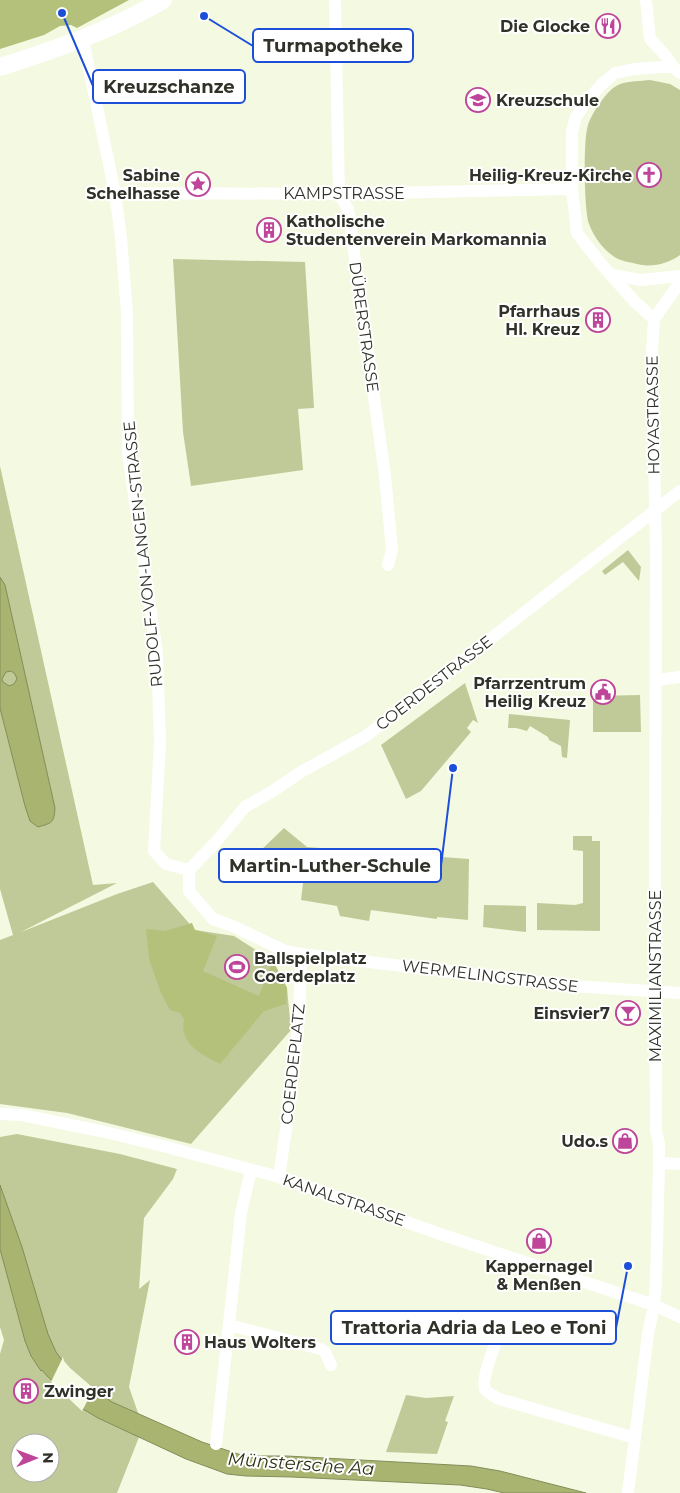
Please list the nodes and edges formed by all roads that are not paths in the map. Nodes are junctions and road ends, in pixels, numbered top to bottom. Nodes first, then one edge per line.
1 (163, 0) edge
2 (335, 0) edge
3 (646, 0) edge
4 (83, 40) junction
5 (0, 67) edge
6 (676, 70) edge
7 (572, 189) junction
8 (115, 193) junction
9 (339, 194) junction
10 (612, 275) junction
11 (680, 276) edge
12 (680, 282) edge
13 (654, 320) junction
14 (680, 491) edge
15 (655, 512) junction
16 (388, 565) dead end
17 (680, 677) edge
18 (656, 680) junction
19 (189, 870) junction
20 (301, 954) junction
21 (656, 992) junction
22 (680, 993) edge
23 (0, 1114) edge
24 (659, 1163) junction
25 (680, 1164) edge
26 (252, 1170) junction
27 (279, 1177) junction
28 (654, 1305) junction
29 (680, 1317) edge
30 (229, 1325) junction
31 (496, 1340) dead end
32 (331, 1365) dead end
33 (634, 1438) junction
34 (216, 1444) dead end
35 (628, 1493) edge

1 - 4 street
2 - 9 street, DÜRERSTRASSE
3 - 6 street
4 - 5 street
4 - 8 street, RUDOLF-VON-LANGEN-STRASSE
6 - 7 street
7 - 9 street, KAMPSTRASSE
7 - 10 street
8 - 9 street, KAMPSTRASSE
8 - 19 street, RUDOLF-VON-LANGEN-STRASSE
9 - 16 street, DÜRERSTRASSE
10 - 11 street
10 - 13 street
12 - 13 street
13 - 15 street, HOYASTRASSE
14 - 15 street, COERDESTRASSE
15 - 18 street, MAXIMILIANSTRASSE
15 - 19 street, COERDESTRASSE
17 - 18 street
18 - 21 street, MAXIMILIANSTRASSE
19 - 20 street
20 - 21 street, WERMELINGSTRASSE
20 - 27 street, COERDEPLATZ
21 - 22 street, WERMELINGSTRASSE
21 - 24 street, MAXIMILIANSTRASSE
23 - 26 street, KANALSTRASSE
24 - 25 street
24 - 28 street, MAXIMILIANSTRASSE
26 - 27 street, KANALSTRASSE
26 - 30 street
27 - 28 street, KANALSTRASSE
28 - 29 street, KANALSTRASSE
28 - 33 street, MAXIMILIANSTRASSE
30 - 32 street
30 - 34 street
31 - 33 street
33 - 35 street, MAXIMILIANSTRASSE

